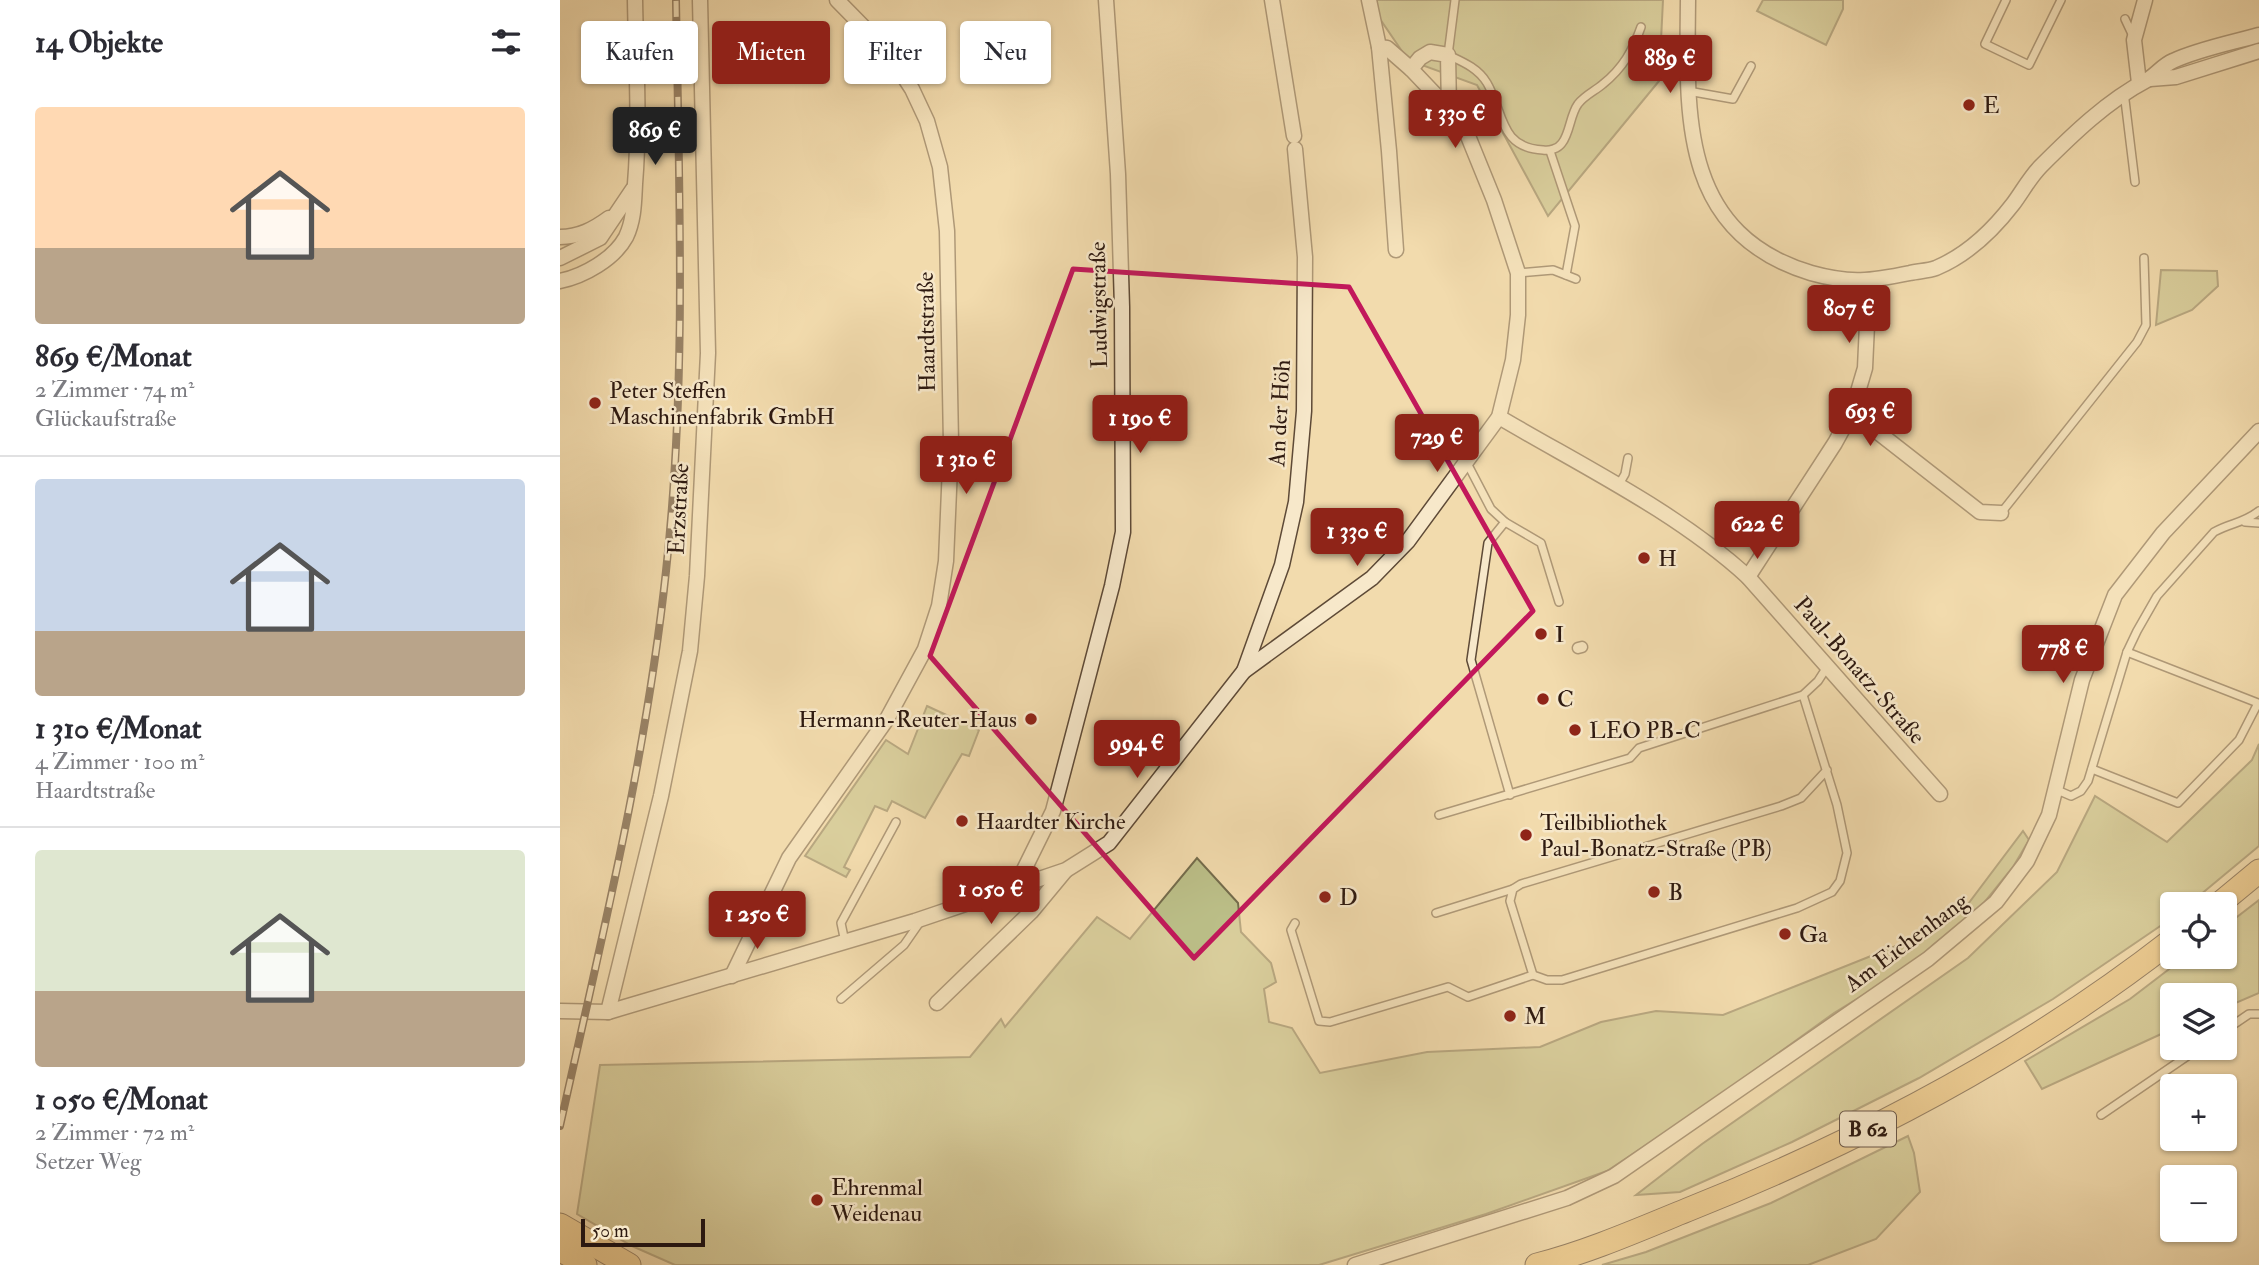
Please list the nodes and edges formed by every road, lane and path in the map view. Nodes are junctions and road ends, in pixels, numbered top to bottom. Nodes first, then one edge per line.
1 (635, 0) edge
2 (700, 0) edge
3 (837, 0) edge
4 (1106, 0) edge
5 (1272, 0) edge
6 (1369, 0) edge
7 (1455, 0) edge
8 (1688, 0) edge
9 (2006, 0) edge
10 (2061, 0) edge
11 (2145, 0) edge
12 (2125, 19) dead end
13 (1641, 27) dead end
14 (2259, 35) edge
15 (2134, 40) junction
16 (1379, 47) junction
17 (2255, 54) edge
18 (1448, 55) junction
19 (1751, 66) dead end
20 (1411, 69) junction
21 (2144, 81) junction
22 (1687, 91) junction
23 (2124, 92) junction
24 (1449, 109) junction
25 (1550, 150) junction
26 (2135, 182) dead end
27 (635, 185) junction
28 (620, 212) junction
29 (560, 237) edge
30 (1396, 250) dead end
31 (560, 258) edge
32 (2144, 258) dead end
33 (1518, 273) junction
34 (1566, 275) junction
35 (1576, 279) dead end
36 (560, 281) edge
37 (1869, 281) junction
38 (1852, 412) junction
39 (1499, 417) junction
40 (2259, 430) edge
41 (1628, 458) dead end
42 (1467, 463) junction
43 (1618, 487) junction
44 (2259, 511) edge
45 (2001, 513) joint
46 (1505, 522) junction
47 (2245, 522) junction
48 (2259, 523) edge
49 (1748, 577) junction
50 (1559, 602) dead end
51 (2127, 652) junction
52 (1827, 667) junction
53 (1244, 671) junction
54 (1803, 695) junction
55 (2092, 769) junction
56 (1827, 770) junction
57 (2057, 790) junction
58 (1510, 794) junction
59 (1940, 794) dead end
60 (1439, 815) dead end
61 (896, 822) dead end
62 (1066, 870) junction
63 (2259, 871) edge
64 (1016, 886) junction
65 (1513, 889) junction
66 (2234, 892) edge
67 (1437, 913) dead end
68 (922, 919) junction
69 (1295, 923) dead end
70 (845, 942) junction
71 (2160, 949) edge
72 (1533, 975) junction
73 (732, 976) junction
74 (841, 999) dead end
75 (937, 1003) dead end
76 (560, 1011) edge
77 (608, 1012) junction
78 (2259, 1014) edge
79 (2237, 1022) edge
80 (2181, 1060) edge
81 (2101, 1115) dead end
82 (560, 1225) edge
83 (560, 1249) edge
84 (585, 1265) edge
85 (629, 1265) edge
86 (1355, 1265) edge
87 (1537, 1265) edge

1 - 27 street
2 - 77 street, Erzstraße
3 - 73 street, Haardtstraße
4 - 64 street, Ludwigstraße
5 - 53 street, An der Höh
6 - 16 street
7 - 18 lane
8 - 22 street
9 - 10 lane
11 - 15 street
12 - 15 lane
13 - 25 lane
14 - 21 street
15 - 21 street
16 - 20 street
16 - 30 street
17 - 21 street
18 - 20 street
18 - 24 street
18 - 25 lane
19 - 22 lane
20 - 24 street
21 - 23 street
22 - 37 street
23 - 26 lane
23 - 37 street
24 - 33 street
25 - 34 lane
27 - 28 street
27 - 36 street
28 - 29 street
28 - 31 street
32 - 45 lane
33 - 34 lane
33 - 39 street
34 - 35 lane
37 - 38 street
38 - 45 street
38 - 49 street
39 - 42 street
39 - 43 street, Paul-Bonatz-Straße
40 - 57 street, Am Eichenhang
41 - 43 lane
42 - 46 lane
42 - 53 street
43 - 49 street, Paul-Bonatz-Straße
44 - 47 lane
46 - 50 lane
46 - 58 lane
47 - 48 lane
47 - 51 lane
49 - 52 street, Paul-Bonatz-Straße
51 - 55 lane
51 - 55 lane
52 - 54 lane
52 - 59 street, Paul-Bonatz-Straße
53 - 62 street
54 - 56 lane
54 - 58 lane
55 - 57 lane
56 - 65 lane
56 - 72 lane
57 - 86 street, Am Eichenhang
58 - 60 lane
61 - 70 lane
62 - 64 street
62 - 75 street
63 - 66 main road
64 - 68 street
65 - 67 lane
65 - 72 lane
68 - 70 street
68 - 74 lane
69 - 72 lane
70 - 73 street
71 - 87 main road, B 62
73 - 77 street
76 - 77 street
78 - 79 lane
80 - 81 lane
82 - 85 main road
83 - 84 main road

